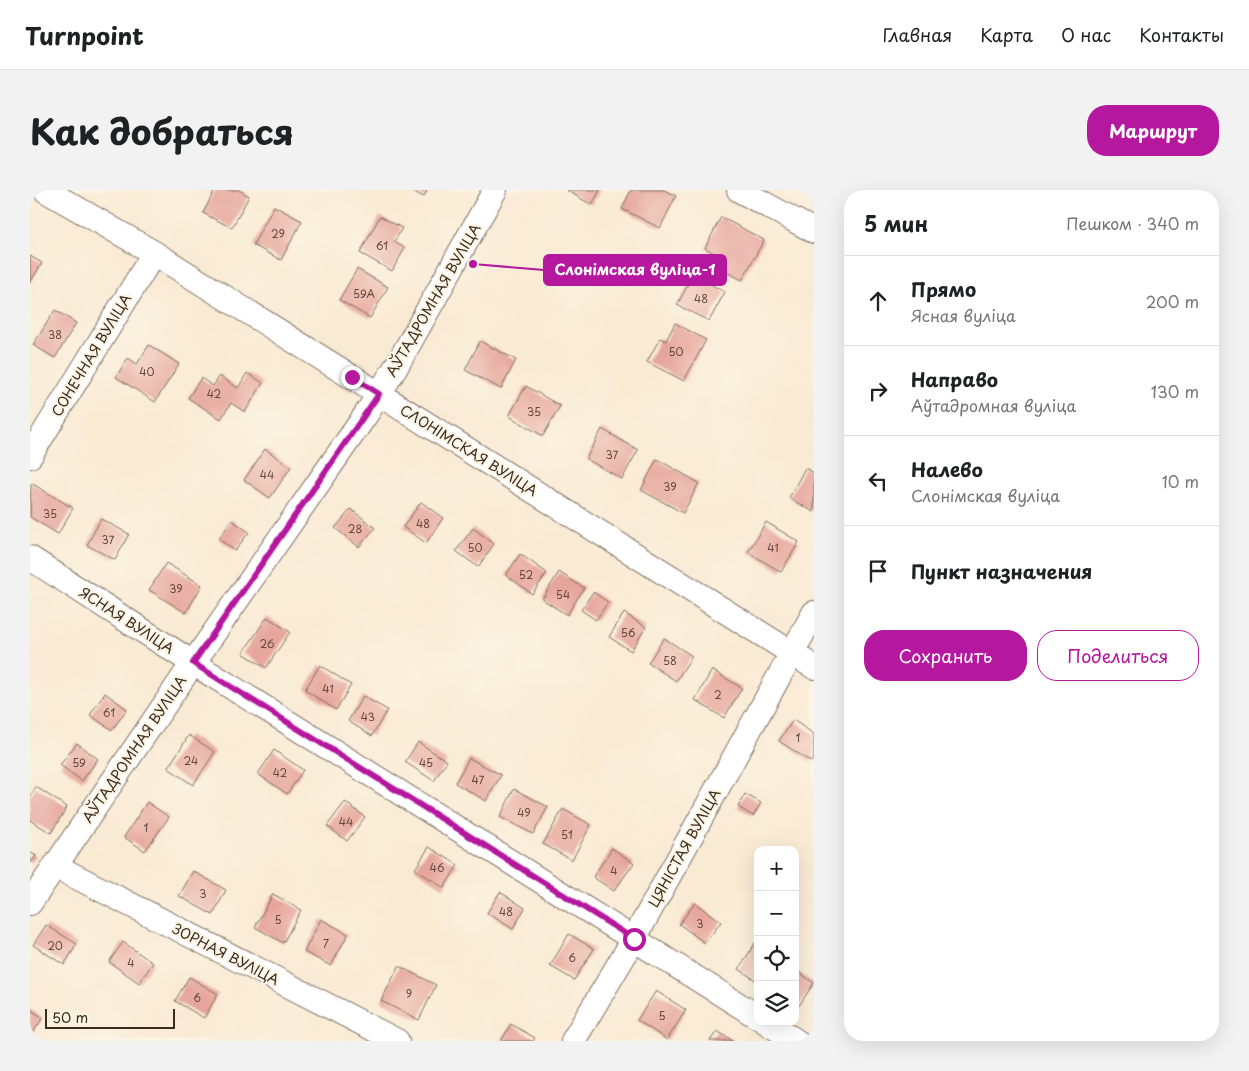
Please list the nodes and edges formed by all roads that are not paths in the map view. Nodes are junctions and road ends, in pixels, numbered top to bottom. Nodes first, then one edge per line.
1 (45, 190) edge
2 (495, 190) edge
3 (739, 190) edge
4 (814, 231) edge
5 (154, 253) junction
6 (379, 394) junction
7 (30, 456) edge
8 (30, 558) edge
9 (814, 613) edge
10 (792, 653) junction
11 (193, 663) junction
12 (814, 667) edge
13 (55, 866) junction
14 (30, 904) edge
15 (634, 939) junction
16 (754, 1014) edge
17 (772, 1026) edge
18 (397, 1041) edge
19 (573, 1041) edge
20 (796, 1041) edge

1 - 5 street, СЛОНІМСКАЯ ВУЛІЦА
2 - 6 street, АЎТАДРОМНАЯ ВУЛІЦА
3 - 4 street
5 - 6 street, СЛОНІМСКАЯ ВУЛІЦА
5 - 7 street, СОНЕЧНАЯ ВУЛІЦА
6 - 10 street, СЛОНІМСКАЯ ВУЛІЦА
6 - 11 street, АЎТАДРОМНАЯ ВУЛІЦА
8 - 11 street, ЯСНАЯ ВУЛІЦА
9 - 10 street, ЦЯНІСТАЯ ВУЛІЦА
10 - 12 street, СЛОНІМСКАЯ ВУЛІЦА
10 - 15 street, ЦЯНІСТАЯ ВУЛІЦА
11 - 13 street, АЎТАДРОМНАЯ ВУЛІЦА
11 - 15 street, ЯСНАЯ ВУЛІЦА
13 - 14 street, АЎТАДРОМНАЯ ВУЛІЦА
13 - 18 street, ЗОРНАЯ ВУЛІЦА
15 - 16 street, ЯСНАЯ ВУЛІЦА
15 - 19 street, ЦЯНІСТАЯ ВУЛІЦА
17 - 20 street

